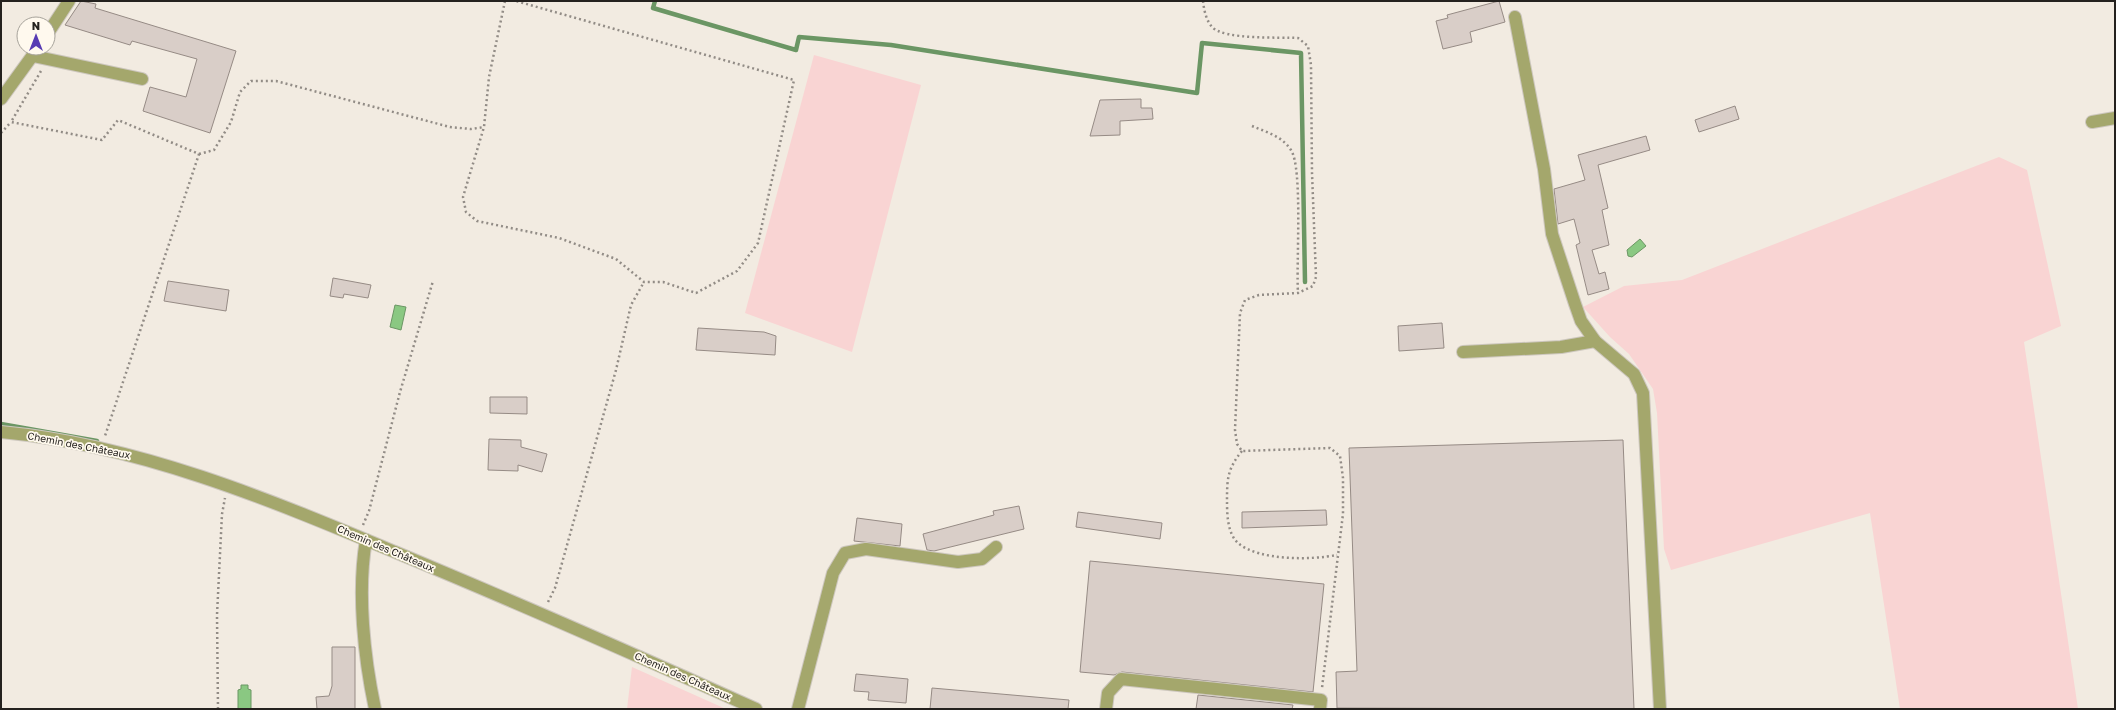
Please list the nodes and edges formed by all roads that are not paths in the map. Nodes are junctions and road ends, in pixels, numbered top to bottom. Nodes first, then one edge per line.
1 (69, 1) edge
2 (1514, 17) dead end
3 (56, 21) edge
4 (32, 56) edge
5 (42, 56) edge
6 (142, 79) dead end
7 (1, 99) edge
8 (2115, 118) edge
9 (2092, 122) dead end
10 (1595, 341) junction
11 (1463, 352) dead end
12 (1, 432) edge
13 (362, 538) junction
14 (996, 547) dead end
15 (1320, 705) edge
16 (375, 709) edge
17 (756, 709) edge
18 (798, 709) edge
19 (1106, 709) edge
20 (1660, 709) edge

1 - 3 street
2 - 10 street
4 - 7 street
5 - 6 street
8 - 9 street
10 - 11 street
10 - 20 street
12 - 13 street, Chemin des Châteaux
13 - 16 street
13 - 17 street, Chemin des Châteaux
14 - 18 street
15 - 19 street

